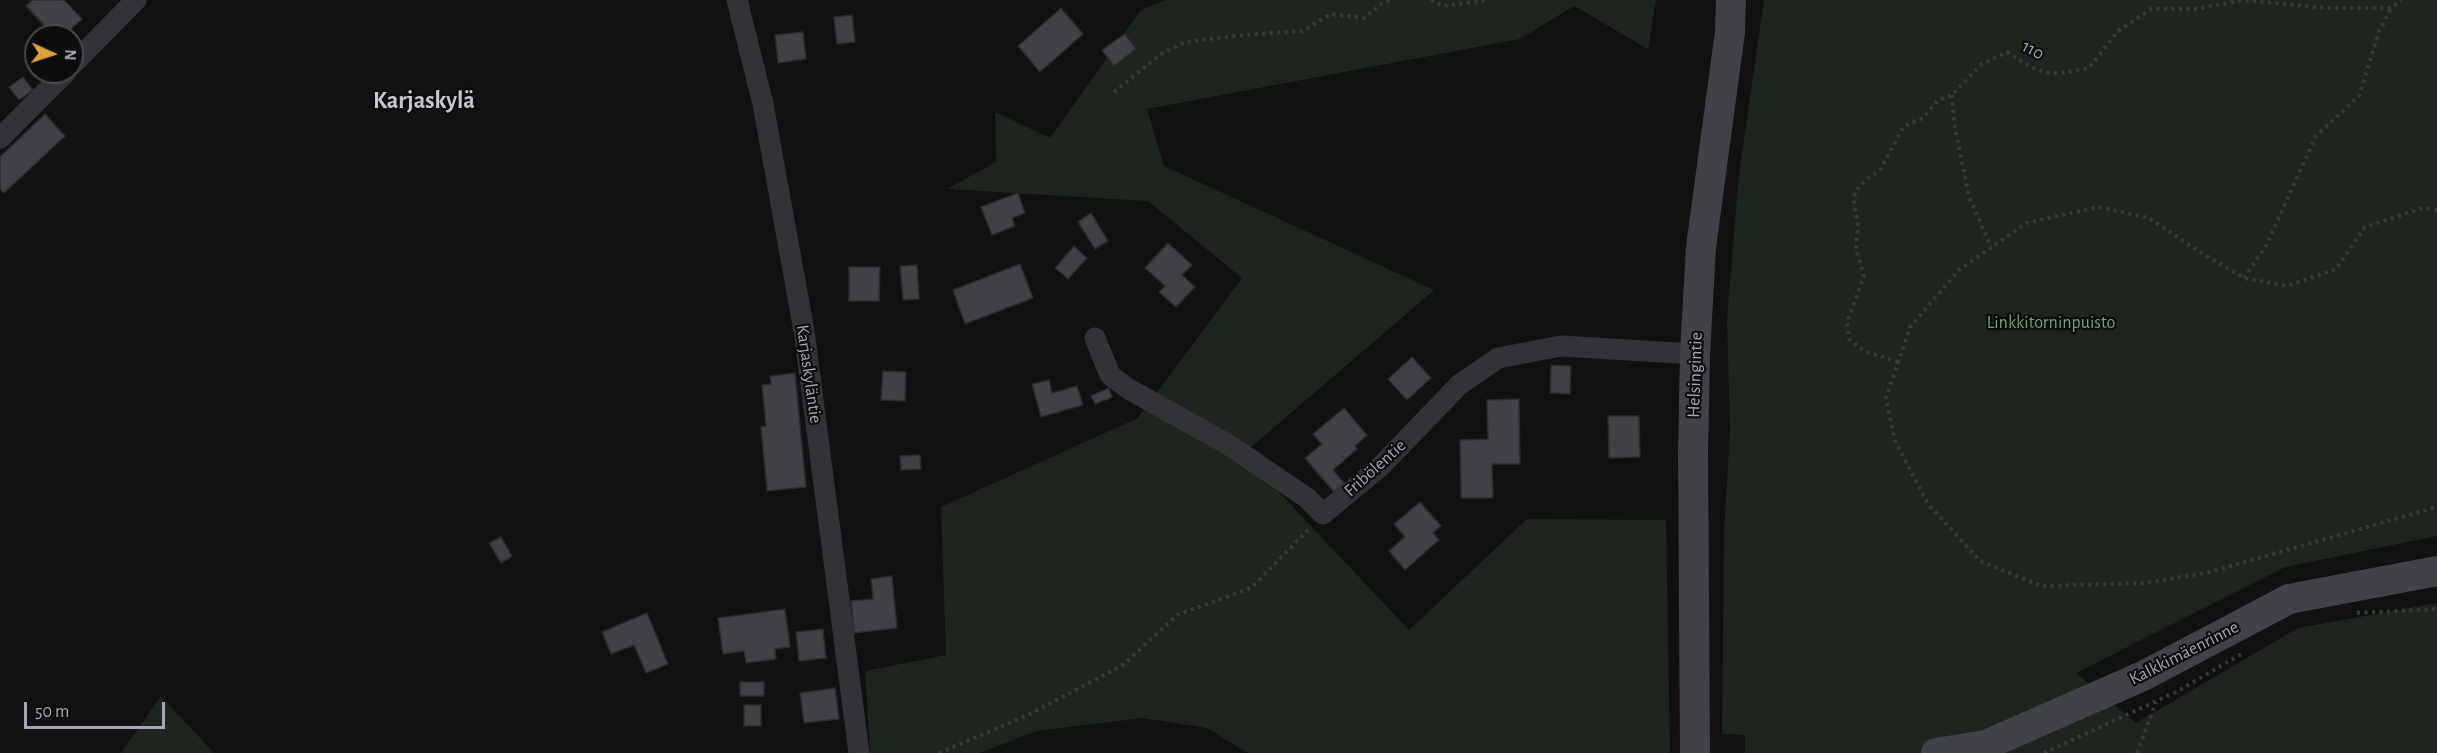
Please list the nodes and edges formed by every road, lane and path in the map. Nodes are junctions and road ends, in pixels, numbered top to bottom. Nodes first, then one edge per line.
1 (136, 0) edge
2 (736, 0) edge
3 (1391, 0) edge
4 (1431, 0) edge
5 (1487, 0) edge
6 (1731, 0) edge
7 (2401, 0) edge
8 (2391, 8) junction
9 (84, 53) edge
10 (54, 84) edge
11 (1114, 92) dead end
12 (1952, 95) junction
13 (0, 138) edge
14 (2437, 210) edge
15 (1991, 248) junction
16 (2244, 278) junction
17 (1095, 338) dead end
18 (1695, 354) junction
19 (1898, 362) junction
20 (2437, 507) edge
21 (1323, 514) junction
22 (2437, 571) edge
23 (2437, 609) edge
24 (2354, 613) dead end
25 (2247, 651) dead end
26 (2156, 702) junction
27 (859, 753) edge
28 (939, 753) edge
29 (1695, 753) edge
30 (1936, 753) edge
31 (2044, 753) edge
32 (2137, 753) edge

1 - 9 street
2 - 27 street, Karjaskyläntie
3 - 11 path
4 - 5 path
6 - 18 main road, Helsingintie
7 - 8 path
8 - 12 path, 110
8 - 16 path
10 - 13 street
12 - 15 path
12 - 19 path, 110
14 - 16 path
15 - 16 path
15 - 19 path
17 - 21 street
18 - 21 street, Fribölentie
18 - 29 main road, Helsingintie
19 - 20 path
21 - 28 path
22 - 30 main road, Kalkkimäenrinne
23 - 24 path
25 - 26 path
26 - 31 path
26 - 32 path

